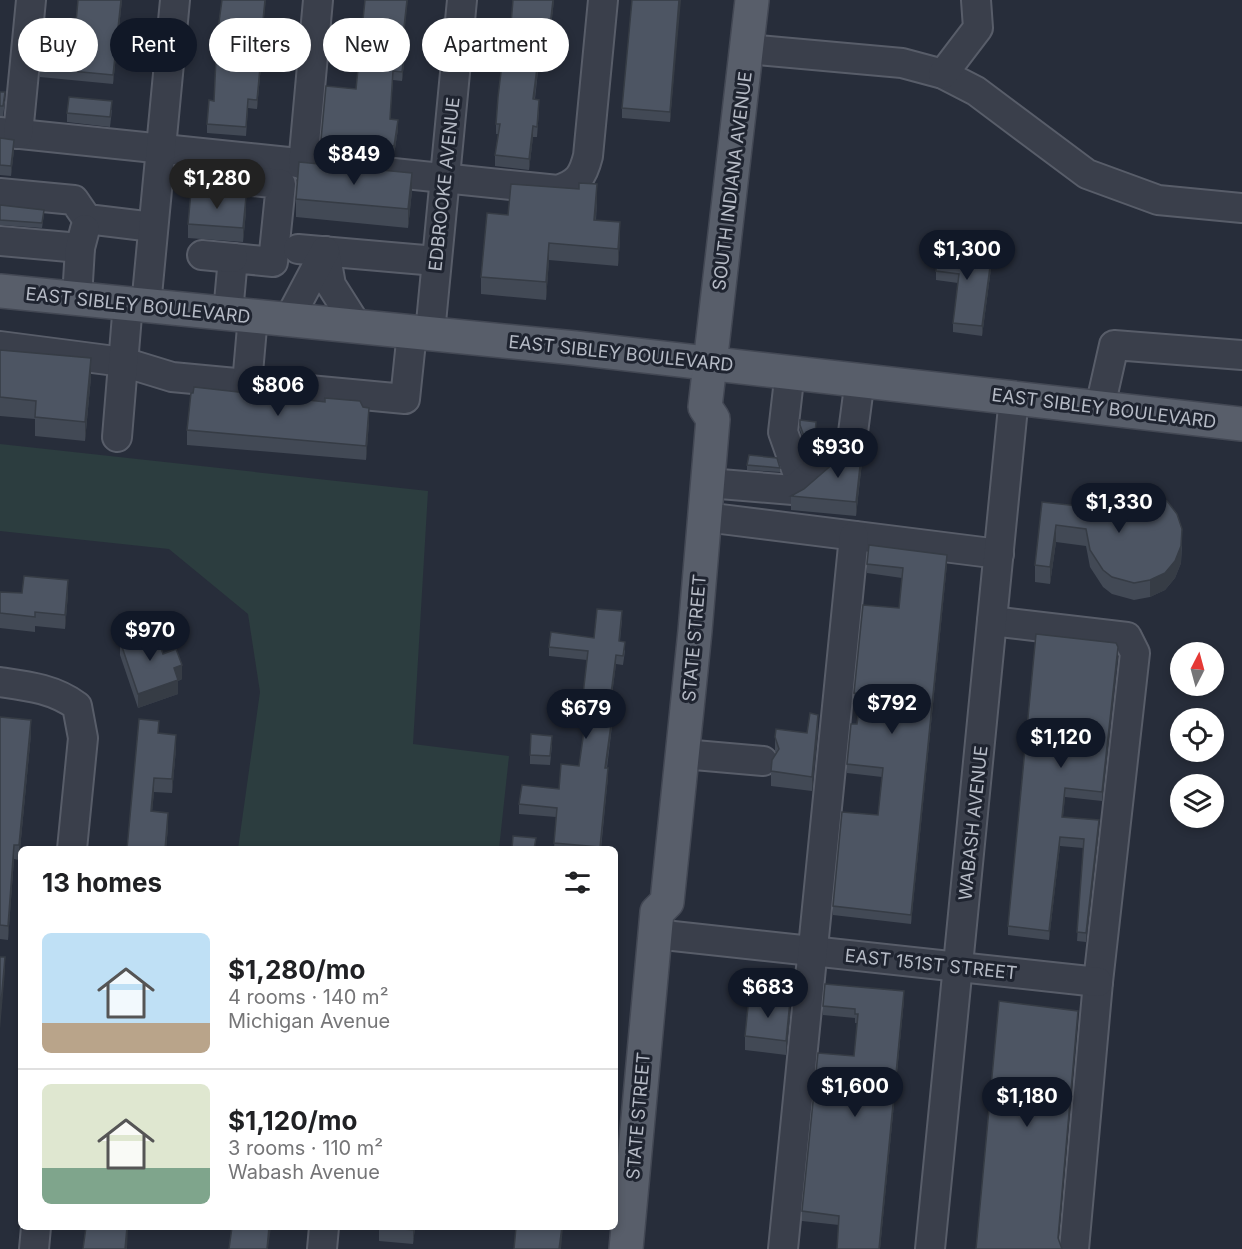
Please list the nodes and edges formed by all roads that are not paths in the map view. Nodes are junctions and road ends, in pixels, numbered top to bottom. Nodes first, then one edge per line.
1 (31, 0) edge
2 (175, 0) edge
3 (318, 0) edge
4 (462, 0) edge
5 (603, 0) edge
6 (752, 0) edge
7 (975, 0) edge
8 (747, 49) junction
9 (943, 74) junction
10 (9, 133) edge
11 (161, 150) junction
12 (303, 165) junction
13 (202, 176) dead end
14 (445, 179) junction
15 (0, 193) edge
16 (1242, 208) edge
17 (87, 219) junction
18 (153, 227) junction
19 (0, 241) edge
20 (80, 248) junction
21 (311, 250) junction
22 (202, 255) dead end
23 (233, 258) junction
24 (436, 261) junction
25 (0, 291) edge
26 (78, 298) junction
27 (137, 304) junction
28 (240, 315) junction
29 (289, 319) junction
30 (357, 326) junction
31 (421, 332) junction
32 (0, 346) edge
33 (1242, 355) edge
34 (123, 362) junction
35 (711, 363) junction
36 (790, 371) junction
37 (860, 379) junction
38 (247, 384) junction
39 (1014, 397) junction
40 (1100, 407) junction
41 (700, 411) junction
42 (1242, 424) edge
43 (117, 437) dead end
44 (708, 483) junction
45 (801, 483) junction
46 (705, 517) junction
47 (854, 536) junction
48 (999, 554) junction
49 (992, 621) junction
50 (0, 682) edge
51 (683, 754) junction
52 (763, 761) dead end
53 (72, 846) edge
54 (656, 923) junction
55 (812, 951) junction
56 (959, 966) junction
57 (1098, 982) junction
58 (36, 1230) edge
59 (324, 1230) edge
60 (34, 1249) edge
61 (322, 1249) edge
62 (626, 1249) edge
63 (783, 1249) edge
64 (930, 1249) edge
65 (1074, 1249) edge

1 - 10 street
2 - 11 street
3 - 12 street
4 - 14 street, EDBROOKE AVENUE
5 - 14 street
6 - 8 main road, SOUTH INDIANA AVENUE
7 - 9 street
8 - 9 street
8 - 35 main road, SOUTH INDIANA AVENUE
9 - 16 street
10 - 11 street
11 - 12 street
11 - 18 street
12 - 14 street
13 - 23 street
14 - 24 street, EDBROOKE AVENUE
15 - 17 street
17 - 18 street
17 - 20 street
18 - 27 street
19 - 20 street
20 - 26 street
21 - 24 street
21 - 29 street
21 - 30 street
22 - 23 street
23 - 28 street
24 - 31 street, EDBROOKE AVENUE
25 - 26 main road, EAST SIBLEY BOULEVARD
26 - 27 main road, EAST SIBLEY BOULEVARD
27 - 28 main road, EAST SIBLEY BOULEVARD
27 - 34 street
28 - 29 main road, EAST SIBLEY BOULEVARD
28 - 38 street
29 - 30 main road, EAST SIBLEY BOULEVARD
30 - 31 main road, EAST SIBLEY BOULEVARD
31 - 35 main road, EAST SIBLEY BOULEVARD
31 - 38 street, EDBROOKE AVENUE
32 - 34 street
33 - 40 street
34 - 38 street
34 - 43 street
35 - 36 main road, EAST SIBLEY BOULEVARD
35 - 41 main road, STATE STREET
36 - 37 main road, EAST SIBLEY BOULEVARD
36 - 45 street
37 - 39 main road, EAST SIBLEY BOULEVARD
37 - 45 street
39 - 40 main road, EAST SIBLEY BOULEVARD
39 - 48 street, WABASH AVENUE
40 - 42 main road, EAST SIBLEY BOULEVARD
41 - 44 main road, STATE STREET
41 - 54 main road, STATE STREET
44 - 45 street
44 - 46 main road, STATE STREET
46 - 47 street
46 - 51 main road, STATE STREET
47 - 48 street
47 - 55 street
48 - 49 street, WABASH AVENUE
49 - 56 street, WABASH AVENUE
49 - 57 street
50 - 53 street
51 - 52 street
51 - 54 main road, STATE STREET
54 - 55 street, EAST 151ST STREET
54 - 62 main road, STATE STREET
55 - 56 street, EAST 151ST STREET
55 - 63 street
56 - 57 street, EAST 151ST STREET
56 - 64 street, WABASH AVENUE
57 - 65 street
58 - 60 street
59 - 61 street

